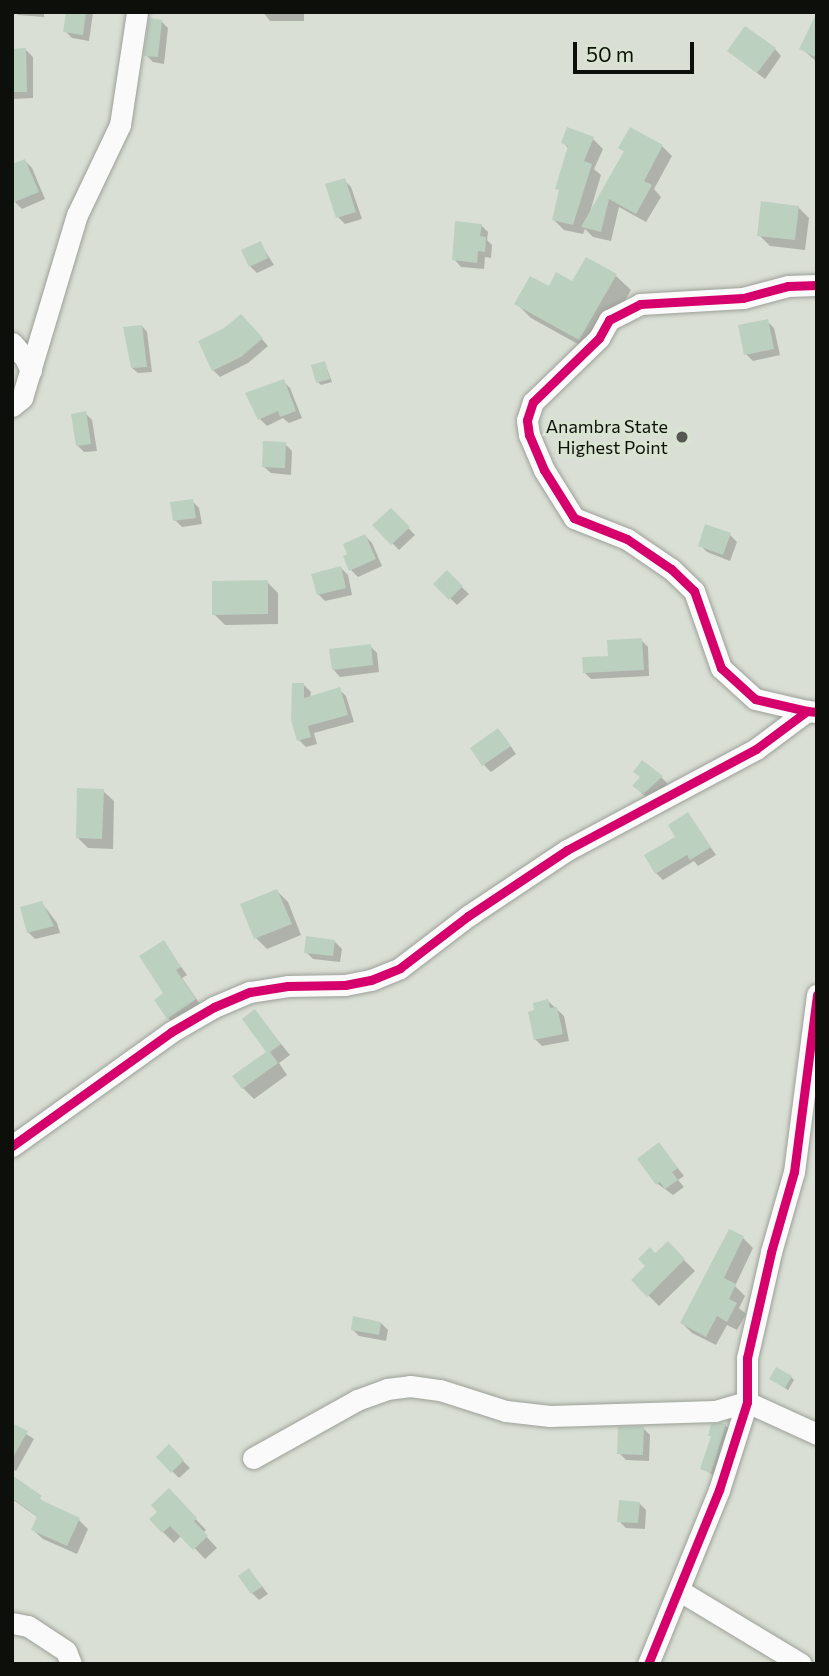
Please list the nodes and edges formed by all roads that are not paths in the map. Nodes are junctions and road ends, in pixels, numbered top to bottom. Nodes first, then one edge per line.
1 (137, 12) edge
2 (817, 285) edge
3 (12, 343) edge
4 (31, 371) junction
5 (12, 406) edge
6 (812, 711) edge
7 (817, 994) edge
8 (12, 1146) edge
9 (747, 1402) junction
10 (817, 1434) edge
11 (253, 1458) dead end
12 (680, 1591) junction
13 (12, 1623) edge
14 (71, 1664) edge
15 (648, 1664) edge
16 (801, 1664) edge

1 - 4 street
2 - 6 street
3 - 4 street
4 - 5 street
6 - 8 street
7 - 9 street
9 - 10 street
9 - 11 street
9 - 12 street
12 - 15 street
12 - 16 street
13 - 14 street

